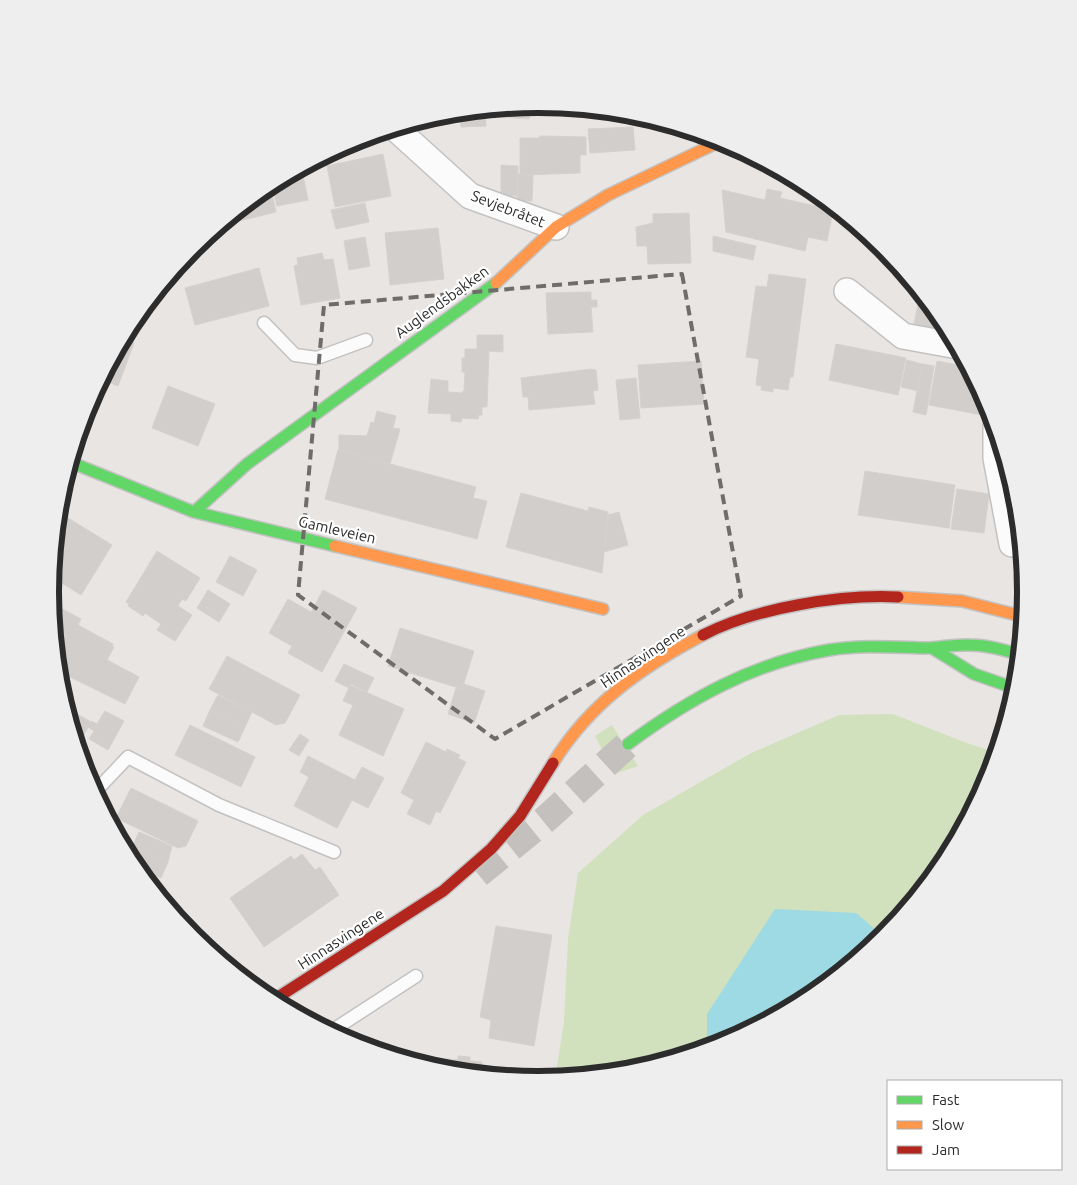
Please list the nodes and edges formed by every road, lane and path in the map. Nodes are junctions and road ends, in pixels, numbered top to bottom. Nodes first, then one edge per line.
1 (401, 133) edge
2 (712, 145) edge
3 (556, 227) junction
4 (847, 291) dead end
5 (264, 323) dead end
6 (366, 340) dead end
7 (949, 344) edge
8 (995, 446) edge
9 (76, 464) edge
10 (194, 512) junction
11 (1012, 544) dead end
12 (603, 609) dead end
13 (1017, 614) edge
14 (932, 648) junction
15 (1014, 653) edge
16 (1009, 686) edge
17 (628, 744) tunnel mouth
18 (100, 787) edge
19 (334, 852) dead end
20 (416, 976) dead end
21 (280, 996) edge
22 (337, 1028) edge

1 - 3 street, Sevjebråtet
2 - 3 street, Auglendsbakken
3 - 10 street, Auglendsbakken
4 - 7 street
5 - 6 lane
8 - 11 street
9 - 10 street, Gamleveien
10 - 12 street, Gamleveien
13 - 21 street, Hinnasvingene
14 - 15 street
14 - 16 street
14 - 17 street
18 - 19 lane
20 - 22 lane

